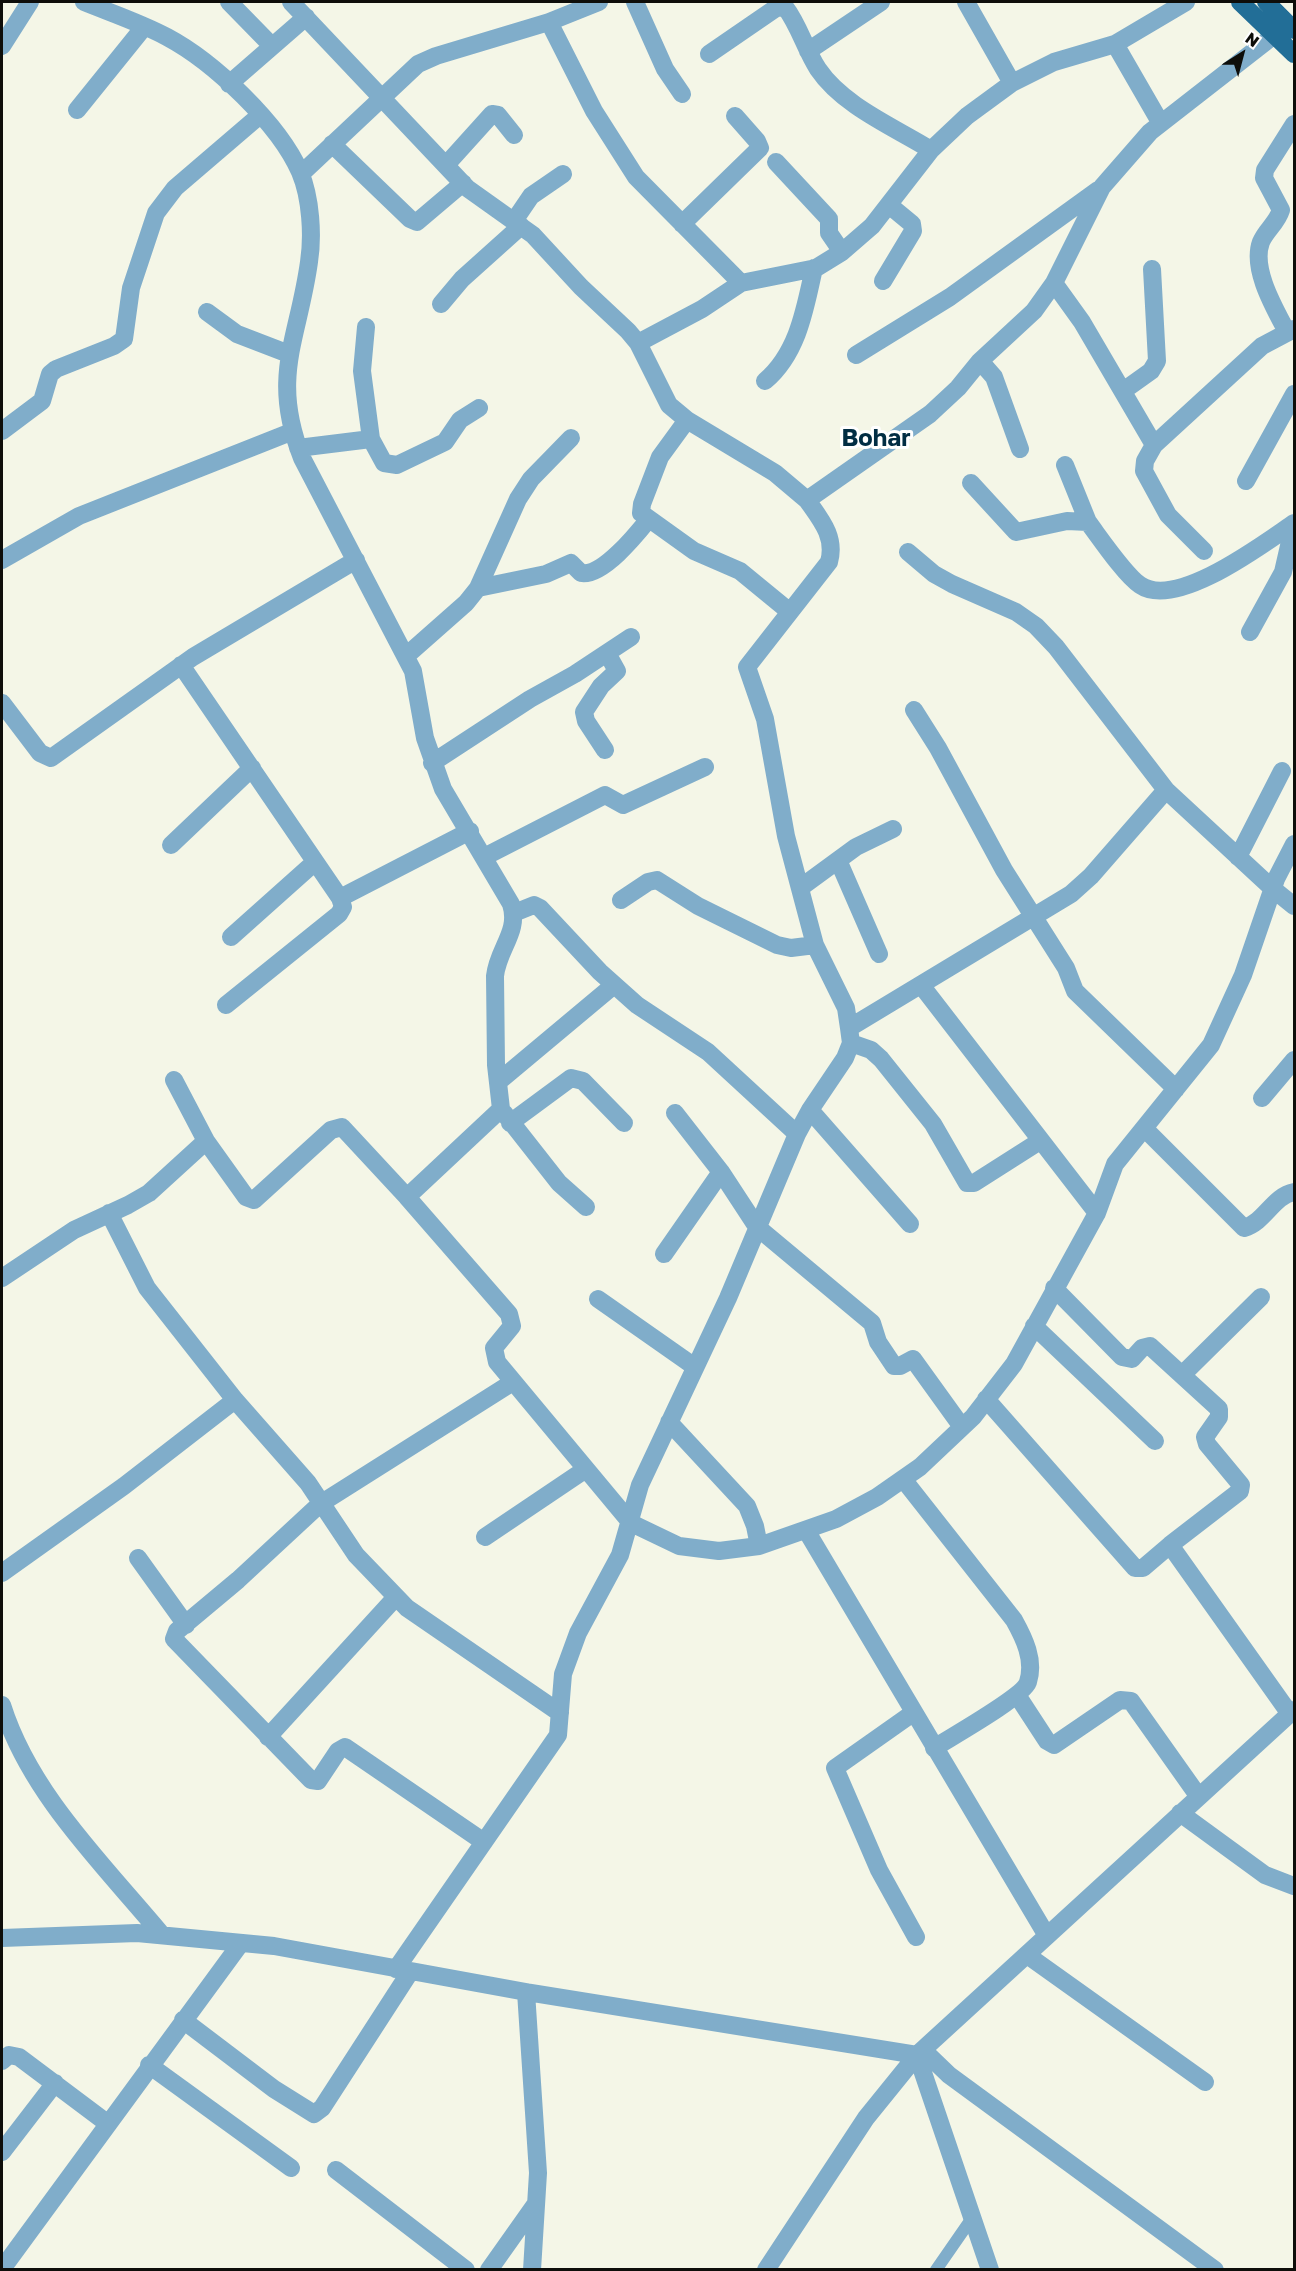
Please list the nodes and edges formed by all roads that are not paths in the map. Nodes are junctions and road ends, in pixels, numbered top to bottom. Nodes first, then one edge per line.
1 (30, 2) edge
2 (84, 2) edge
3 (229, 2) edge
4 (291, 2) edge
5 (599, 2) edge
6 (635, 2) edge
7 (881, 2) edge
8 (966, 2) edge
9 (1186, 2) edge
10 (1240, 2) edge
11 (1266, 2) edge
12 (580, 5) edge
13 (306, 17) junction
14 (549, 22) junction
15 (144, 27) junction
16 (1288, 27) edge
17 (1115, 44) junction
18 (2, 46) edge
19 (272, 46) junction
20 (808, 51) junction
21 (709, 54) dead end
22 (1294, 54) edge
23 (1012, 83) junction
24 (229, 84) junction
25 (682, 94) dead end
26 (383, 96) junction
27 (77, 110) dead end
28 (260, 116) junction
29 (735, 116) dead end
30 (1160, 122) junction
31 (1294, 124) edge
32 (514, 135) dead end
33 (332, 144) junction
34 (932, 150) junction
35 (776, 162) dead end
36 (446, 165) junction
37 (301, 174) junction
38 (563, 174) dead end
39 (463, 183) junction
40 (1102, 187) junction
41 (889, 205) junction
42 (517, 223) junction
43 (682, 224) junction
44 (842, 252) junction
45 (814, 268) junction
46 (1152, 269) dead end
47 (883, 281) dead end
48 (741, 283) junction
49 (1054, 283) junction
50 (441, 304) dead end
51 (207, 312) dead end
52 (366, 327) dead end
53 (1291, 330) edge
54 (638, 343) junction
55 (288, 354) junction
56 (856, 355) dead end
57 (980, 361) junction
58 (765, 381) dead end
59 (1123, 391) junction
60 (1294, 394) edge
61 (479, 408) dead end
62 (687, 420) junction
63 (2, 431) edge
64 (571, 438) dead end
65 (370, 439) junction
66 (295, 440) junction
67 (1154, 445) junction
68 (1020, 449) dead end
69 (1065, 465) dead end
70 (1246, 482) dead end
71 (971, 483) dead end
72 (807, 500) junction
73 (648, 520) junction
74 (1088, 522) junction
75 (1294, 523) edge
76 (1204, 551) dead end
77 (908, 552) dead end
78 (2, 560) edge
79 (356, 560) junction
80 (478, 588) junction
81 (790, 612) junction
82 (1250, 632) dead end
83 (631, 637) dead end
84 (607, 654) junction
85 (406, 656) junction
86 (182, 665) junction
87 (2, 703) edge
88 (914, 710) dead end
89 (605, 750) dead end
90 (432, 763) junction
91 (705, 767) dead end
92 (252, 768) junction
93 (1282, 771) dead end
94 (1166, 790) junction
95 (893, 829) dead end
96 (470, 831) junction
97 (1294, 844) edge
98 (171, 845) dead end
99 (484, 857) junction
100 (1238, 857) junction
101 (838, 860) junction
102 (315, 862) junction
103 (800, 888) junction
104 (1273, 889) junction
105 (340, 898) junction
106 (621, 900) dead end
107 (1294, 906) edge
108 (514, 913) junction
109 (1034, 917) junction
110 (231, 937) dead end
111 (815, 945) junction
112 (879, 954) dead end
113 (614, 985) junction
114 (921, 985) junction
115 (226, 1005) dead end
116 (850, 1036) junction
117 (1294, 1060) edge
118 (174, 1080) dead end
119 (498, 1082) junction
120 (1176, 1089) junction
121 (1262, 1098) dead end
122 (810, 1110) junction
123 (675, 1113) dead end
124 (505, 1116) junction
125 (624, 1123) dead end
126 (1144, 1128) junction
127 (797, 1134) junction
128 (206, 1141) junction
129 (1040, 1141) junction
130 (721, 1172) junction
131 (1294, 1192) edge
132 (407, 1197) junction
133 (586, 1207) dead end
134 (109, 1213) junction
135 (1097, 1214) junction
136 (910, 1224) dead end
137 (757, 1227) junction
138 (664, 1254) dead end
139 (2, 1278) edge
140 (1054, 1288) junction
141 (1261, 1297) dead end
142 (598, 1299) dead end
143 (1034, 1326) junction
144 (695, 1367) junction
145 (1183, 1374) junction
146 (513, 1382) junction
147 (986, 1399) junction
148 (235, 1400) junction
149 (669, 1422) junction
150 (962, 1427) junction
151 (1155, 1441) dead end
152 (586, 1469) junction
153 (903, 1479) junction
154 (320, 1504) junction
155 (631, 1523) junction
156 (806, 1530) junction
157 (485, 1537) dead end
158 (1170, 1545) junction
159 (759, 1546) junction
160 (138, 1558) dead end
161 (2, 1573) edge
162 (396, 1597) junction
163 (186, 1625) junction
164 (1017, 1695) junction
165 (2, 1705) edge
166 (1292, 1712) edge
167 (560, 1713) junction
168 (913, 1713) junction
169 (268, 1737) junction
170 (934, 1748) junction
171 (1199, 1797) junction
172 (1180, 1814) junction
173 (484, 1842) junction
174 (1294, 1886) edge
175 (162, 1935) junction
176 (1047, 1936) junction
177 (916, 1937) dead end
178 (2, 1938) edge
179 (241, 1943) junction
180 (1027, 1955) junction
181 (403, 1971) junction
182 (526, 1992) junction
183 (183, 2019) junction
184 (920, 2053) junction
185 (2, 2061) edge
186 (149, 2065) junction
187 (1204, 2082) dead end
188 (55, 2083) junction
189 (107, 2123) junction
190 (2, 2152) edge
191 (291, 2168) dead end
192 (336, 2170) dead end
193 (535, 2205) junction
194 (972, 2218) junction
195 (2, 2269) edge
196 (466, 2270) edge
197 (489, 2270) edge
198 (532, 2270) edge
199 (766, 2270) edge
200 (936, 2270) edge
201 (990, 2270) edge
202 (1215, 2270) edge

1 - 18 street
2 - 15 street
3 - 19 street
4 - 13 street
5 - 12 street
6 - 25 street
7 - 20 street
8 - 23 street
9 - 17 street
10 - 16 main road
11 - 16 main road
12 - 14 street
13 - 19 street
13 - 26 street
14 - 26 street
14 - 43 street
15 - 24 street
15 - 27 street
16 - 22 main road
16 - 30 street
17 - 23 street
17 - 30 street
19 - 24 street
20 - 21 street
20 - 34 street
23 - 34 street
24 - 28 street
26 - 33 street
26 - 36 street
28 - 37 street
28 - 63 street
29 - 43 street
30 - 40 street
31 - 53 street
32 - 36 street
33 - 37 street
33 - 39 street
34 - 41 street
35 - 44 street
36 - 39 street
37 - 55 street
38 - 42 street
39 - 42 street
40 - 49 street
40 - 56 street
41 - 44 street
41 - 47 street
42 - 50 street
42 - 54 street
43 - 48 street
44 - 45 street
45 - 48 street
45 - 58 street
46 - 59 street
48 - 54 street
49 - 57 street
49 - 59 street
51 - 55 street
52 - 65 street
53 - 67 street
54 - 62 street
55 - 66 street
57 - 68 street
57 - 72 street
59 - 67 street
60 - 70 street
61 - 65 street
62 - 72 street
62 - 73 street
64 - 80 street
65 - 66 street
66 - 78 street
66 - 79 street
67 - 76 street
69 - 74 street
71 - 74 street
72 - 81 street
73 - 80 street
73 - 81 street
74 - 75 street
75 - 82 street
77 - 94 street
79 - 85 street
79 - 86 street
80 - 85 street
81 - 103 street
83 - 84 street
84 - 89 street
84 - 90 street
85 - 90 street
86 - 87 street
86 - 92 street
88 - 109 street
90 - 96 street
91 - 99 street
92 - 98 street
92 - 102 street
93 - 100 street
94 - 100 street
94 - 109 street
95 - 101 street
96 - 99 street
96 - 105 street
97 - 104 street
99 - 108 street
100 - 104 street
101 - 103 street
101 - 112 street
102 - 105 street
102 - 110 street
103 - 111 street
104 - 107 street
104 - 120 street
105 - 115 street
106 - 111 street
108 - 113 street
108 - 119 street
109 - 114 street
109 - 120 street
111 - 116 street
113 - 119 street
113 - 127 street
114 - 116 street
114 - 129 street
116 - 122 street
116 - 129 street
117 - 121 street
118 - 128 street
119 - 124 street
120 - 126 street
122 - 127 street
122 - 136 street
123 - 130 street
124 - 125 street
124 - 132 street
124 - 133 street
126 - 131 street
126 - 135 street
127 - 137 street
128 - 132 street
128 - 134 street
129 - 135 street
130 - 137 street
130 - 138 street
132 - 146 street
134 - 139 street
134 - 148 street
135 - 140 street
137 - 144 street
137 - 150 street
140 - 143 street
140 - 145 street
141 - 145 street
142 - 144 street
143 - 147 street
143 - 151 street
144 - 149 street
145 - 158 street
146 - 152 street
146 - 154 street
147 - 150 street
147 - 158 street
148 - 154 street
148 - 161 street
149 - 155 street
149 - 159 street
150 - 153 street
152 - 155 street
152 - 157 street
153 - 156 street
153 - 164 street
154 - 162 street
154 - 163 street
155 - 159 street
155 - 167 street
156 - 159 street
156 - 168 street
158 - 166 street
160 - 163 street
162 - 167 street
162 - 169 street
163 - 169 street
164 - 170 street
164 - 171 street
165 - 175 street
166 - 171 street
167 - 173 street
168 - 170 street
168 - 177 street
169 - 173 street
170 - 176 street
171 - 172 street
172 - 174 street
172 - 176 street
173 - 181 street
175 - 178 street
175 - 179 street
176 - 180 street
179 - 181 street
179 - 183 street
180 - 184 street
180 - 187 street
181 - 182 street
181 - 183 street
182 - 184 street
182 - 193 street
183 - 186 street
184 - 194 street
184 - 199 street
184 - 202 street
185 - 188 street
186 - 189 street
186 - 191 street
188 - 189 street
188 - 190 street
189 - 195 street
192 - 196 street
193 - 197 street
193 - 198 street
194 - 200 lane
194 - 201 street

